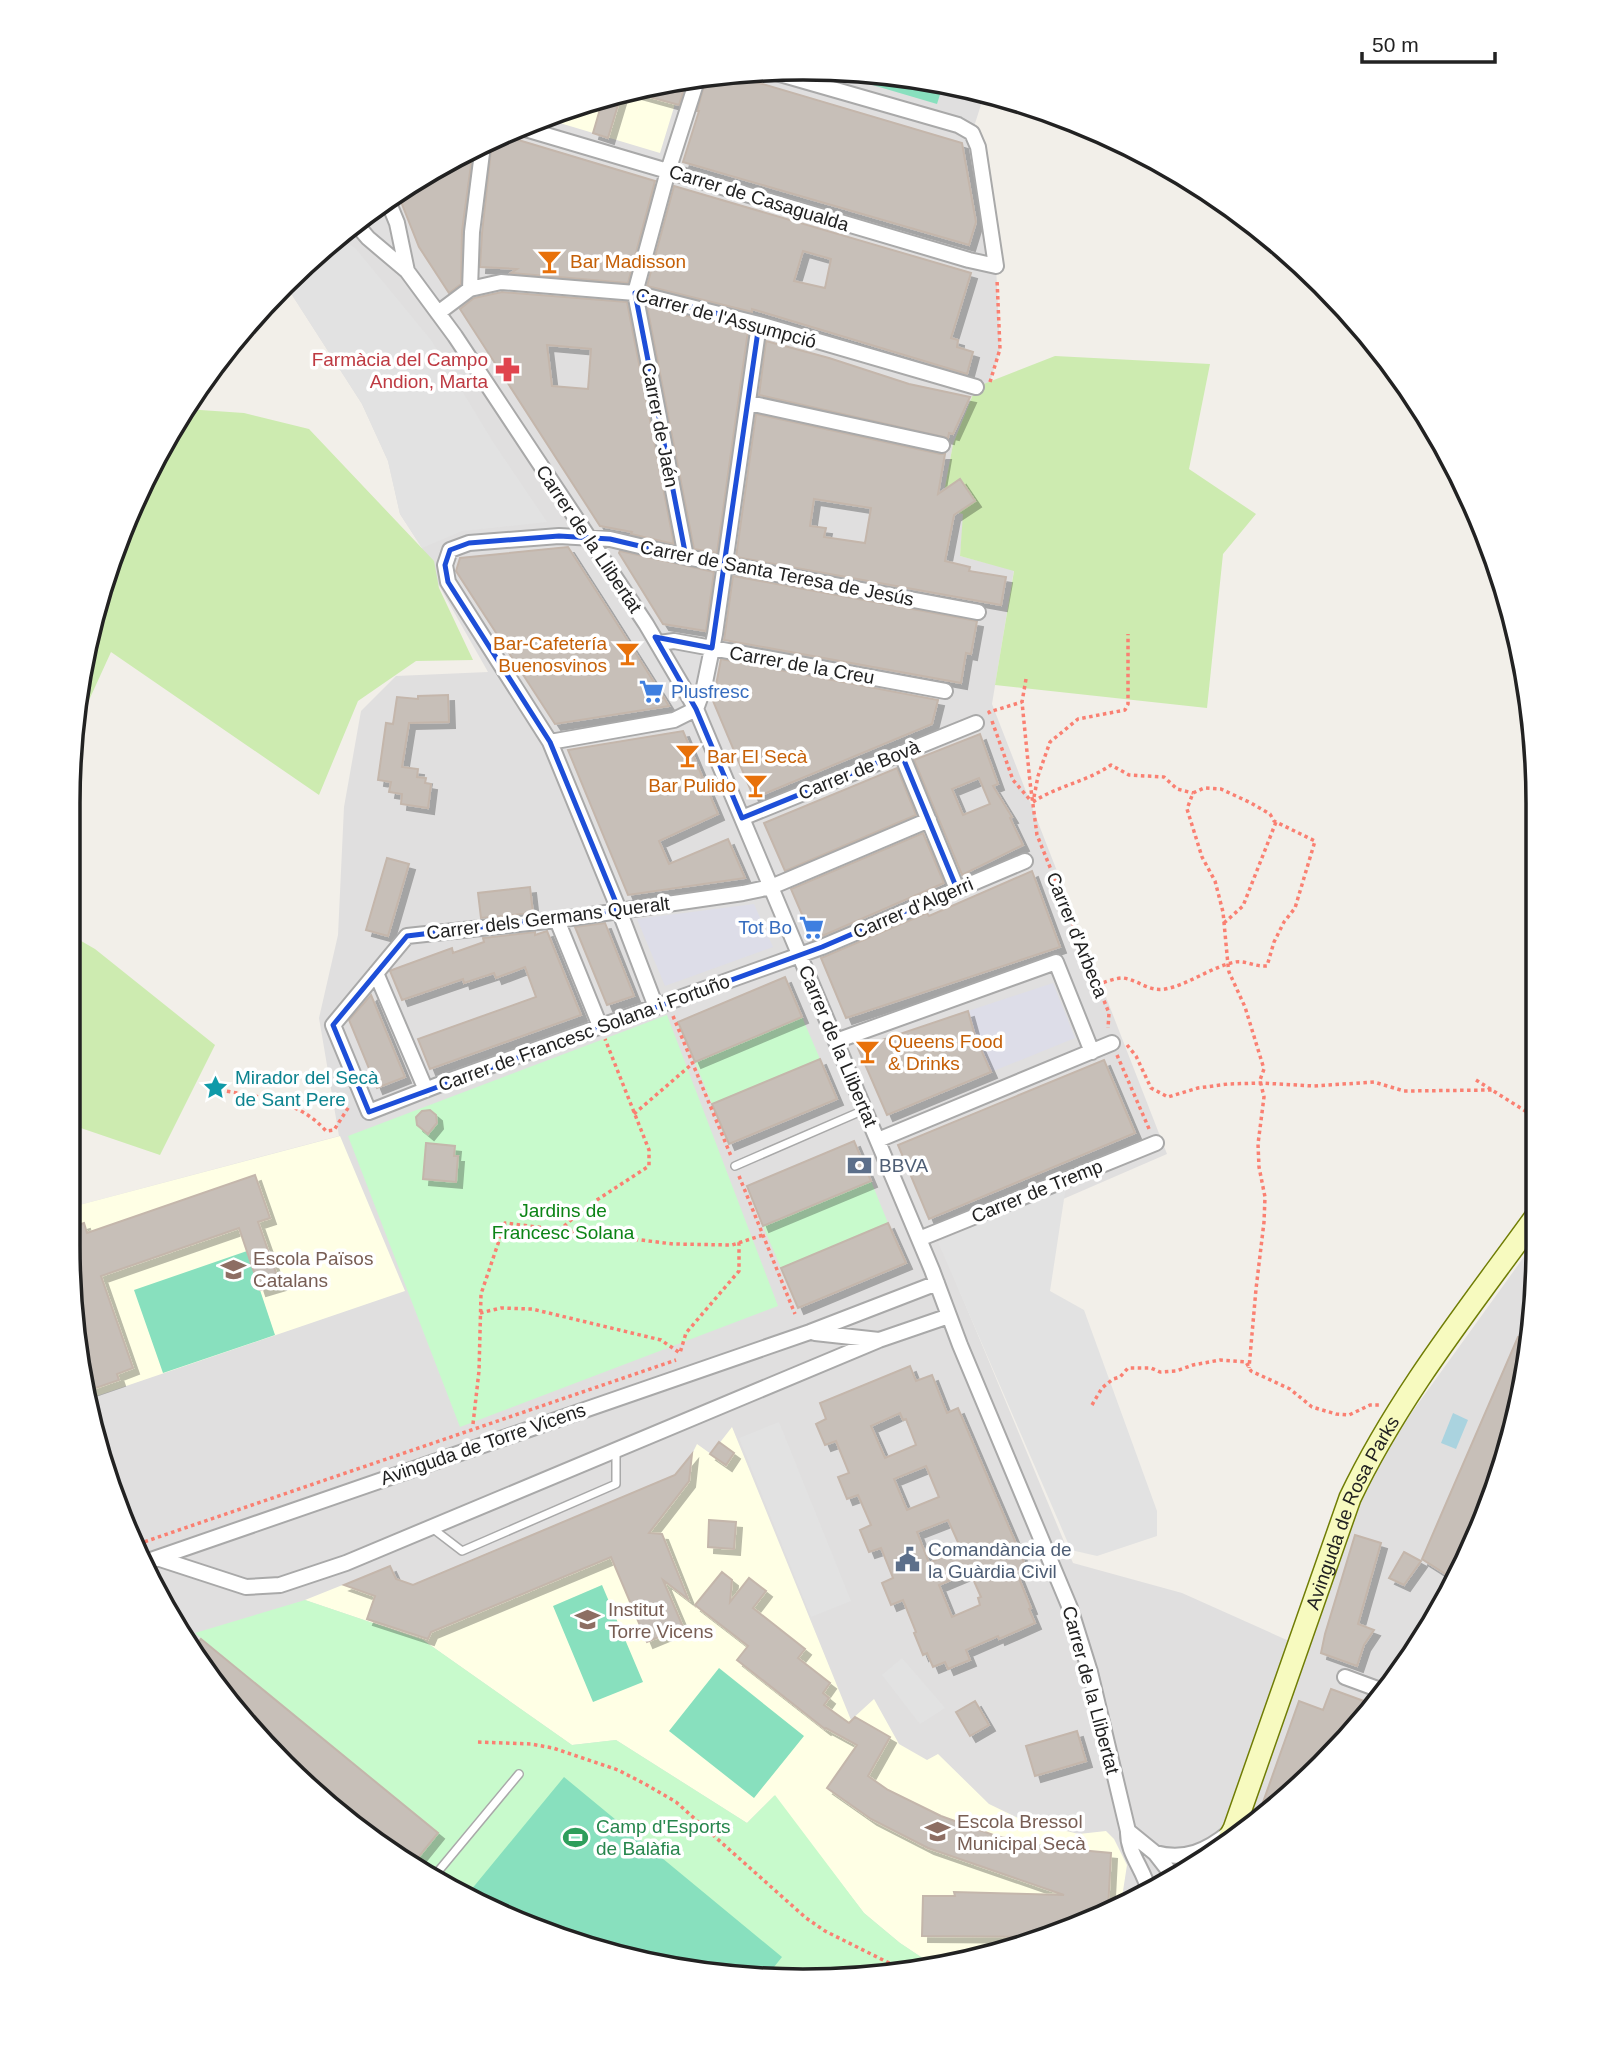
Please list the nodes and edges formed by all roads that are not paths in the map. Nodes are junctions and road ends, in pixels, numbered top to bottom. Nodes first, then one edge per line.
1 (815, 80) edge
2 (694, 89) edge
3 (536, 132) edge
4 (483, 156) edge
5 (668, 172) junction
6 (391, 210) edge
7 (362, 231) edge
8 (407, 271) junction
9 (470, 289) junction
10 (635, 293) junction
11 (438, 313) junction
12 (759, 324) junction
13 (976, 387) road end
14 (749, 403) junction
15 (942, 445) dead end
16 (588, 537) junction
17 (686, 557) junction
18 (726, 564) junction
19 (978, 612) dead end
20 (659, 643) junction
21 (712, 648) junction
22 (945, 691) dead end
23 (696, 709) junction
24 (976, 723) dead end
25 (550, 742) junction
26 (901, 753) junction
27 (742, 818) junction
28 (929, 820) junction
29 (1026, 862) dead end
30 (771, 887) junction
31 (957, 889) junction
32 (619, 910) junction
33 (556, 920) junction
34 (800, 954) junction
35 (376, 972) junction
36 (656, 1007) junction
37 (600, 1026) junction
38 (836, 1041) junction
39 (1112, 1044) road end
40 (1092, 1052) junction
41 (426, 1090) junction
42 (865, 1110) junction
43 (369, 1112) joint
44 (877, 1140) junction
45 (1156, 1143) road end
46 (735, 1167) road end
47 (1526, 1230) edge
48 (919, 1239) junction
49 (937, 1283) junction
50 (949, 1315) junction
51 (810, 1332) junction
52 (880, 1340) junction
53 (616, 1451) junction
54 (431, 1528) junction
55 (152, 1560) edge
56 (153, 1560) edge
57 (1345, 1677) dead end
58 (1376, 1688) edge
59 (519, 1773) dead end
60 (1233, 1828) edge
61 (1128, 1831) junction
62 (1201, 1850) edge
63 (1155, 1853) junction
64 (439, 1871) edge
65 (1169, 1871) edge
66 (1146, 1883) edge

1 - 5 street, Carrer de Casagualda
2 - 5 street
3 - 5 street, Carrer de Casagualda
4 - 9 street
5 - 10 street
6 - 8 street
7 - 8 street
8 - 11 street, Carrer de la Llibertat
9 - 10 street, Carrer de l'Assumpció
9 - 11 street, Carrer de l'Assumpció
10 - 12 street, Carrer de l'Assumpció
10 - 17 street, Carrer de Jaén
11 - 16 street, Carrer de la Llibertat
12 - 13 street, Carrer de l'Assumpció
12 - 14 street
14 - 15 street
14 - 18 street
16 - 17 street, Carrer de Santa Teresa de Jesús
16 - 20 street, Carrer de la Llibertat
16 - 25 street, Carrer de Santa Teresa de Jesús
17 - 18 street, Carrer de Santa Teresa de Jesús
18 - 19 street, Carrer de Santa Teresa de Jesús
18 - 21 street
20 - 21 street, Carrer de la Creu
20 - 23 street, Carrer de la Llibertat
21 - 22 street, Carrer de la Creu
21 - 23 street
23 - 25 street
23 - 27 street, Carrer de la Llibertat
24 - 26 street, Carrer de Bovà
25 - 32 street
26 - 27 street, Carrer de Bovà
26 - 28 street
27 - 30 street, Carrer de la Llibertat
28 - 30 street, Carrer dels Germans Queralt
28 - 31 street
29 - 31 street, Carrer d'Algerri
30 - 32 street, Carrer dels Germans Queralt
30 - 34 street, Carrer de la Llibertat
31 - 34 street, Carrer d'Algerri
32 - 33 street, Carrer dels Germans Queralt
32 - 36 street
33 - 35 street, Carrer dels Germans Queralt
33 - 37 street
34 - 36 street, Carrer de Francesc Solana i Fortuño
34 - 38 street, Carrer de la Llibertat
35 - 41 street
35 - 43 street, Carrer dels Germans Queralt
36 - 37 street, Carrer de Francesc Solana i Fortuño
37 - 41 street, Carrer de Francesc Solana i Fortuño
38 - 40 street
38 - 42 street, Carrer de la Llibertat
39 - 40 street
40 - 44 street
41 - 43 street, Carrer de Francesc Solana i Fortuño
42 - 44 street, Carrer de la Llibertat
42 - 46 lane
44 - 48 street, Carrer de la Llibertat
45 - 48 street, Carrer de Tremp
47 - 60 main road, Avinguda de Rosa Parks
48 - 49 street, Carrer de la Llibertat
49 - 50 street, Carrer de la Llibertat
49 - 51 street, Avinguda de Torre Vicens
50 - 52 street, Avinguda de Torre Vicens
50 - 61 street, Carrer de la Llibertat
51 - 52 street, Avinguda de Torre Vicens
51 - 55 street, Avinguda de Torre Vicens
52 - 53 street, Avinguda de Torre Vicens
53 - 54 street, Avinguda de Torre Vicens
53 - 54 lane
54 - 56 street, Avinguda de Torre Vicens
57 - 58 street
59 - 64 lane
61 - 63 street
61 - 66 street, Carrer de la Llibertat
62 - 63 street
63 - 65 street

